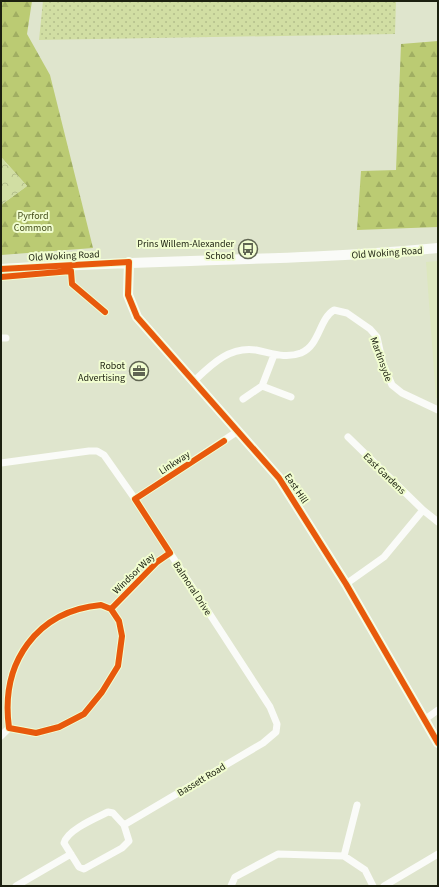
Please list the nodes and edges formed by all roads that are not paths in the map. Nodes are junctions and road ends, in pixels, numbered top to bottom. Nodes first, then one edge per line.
1 (438, 248) edge
2 (129, 262) junction
3 (1, 269) edge
4 (274, 355) junction
5 (193, 382) junction
6 (262, 386) junction
7 (291, 397) dead end
8 (243, 399) dead end
9 (438, 410) edge
10 (238, 432) junction
11 (348, 437) dead end
12 (1, 463) edge
13 (135, 499) junction
14 (423, 510) junction
15 (438, 522) edge
16 (170, 553) junction
17 (346, 584) junction
18 (111, 609) junction
19 (438, 710) edge
20 (424, 720) junction
21 (9, 728) junction
22 (276, 732) joint
23 (1, 736) edge
24 (438, 743) edge
25 (357, 805) dead end
26 (124, 825) junction
27 (71, 854) junction
28 (438, 854) edge
29 (344, 856) junction
30 (16, 886) edge
31 (230, 886) edge
32 (373, 886) edge
33 (384, 886) edge

1 - 2 street, Old Woking Road
2 - 3 street, Old Woking Road
2 - 5 street, East Hill
4 - 5 street, Martinsyde
4 - 6 street
4 - 9 street, Martinsyde
5 - 10 street, East Hill
6 - 7 street
6 - 8 street
10 - 13 street, Linkway
10 - 17 street, East Hill
11 - 14 street, East Gardens
12 - 13 street, Balmoral Drive
13 - 16 street, Balmoral Drive
14 - 15 street, East Gardens
14 - 17 street
16 - 18 street, Windsor Way
16 - 22 street, Balmoral Drive
17 - 20 street, East Hill
18 - 21 street, Windsor Way
18 - 21 street, Windsor Way
19 - 20 street
20 - 24 street, East Hill
21 - 23 street
22 - 26 street, Bassett Road
25 - 29 street
26 - 27 street
26 - 27 street
27 - 30 street
28 - 33 street
29 - 31 street
29 - 32 street

